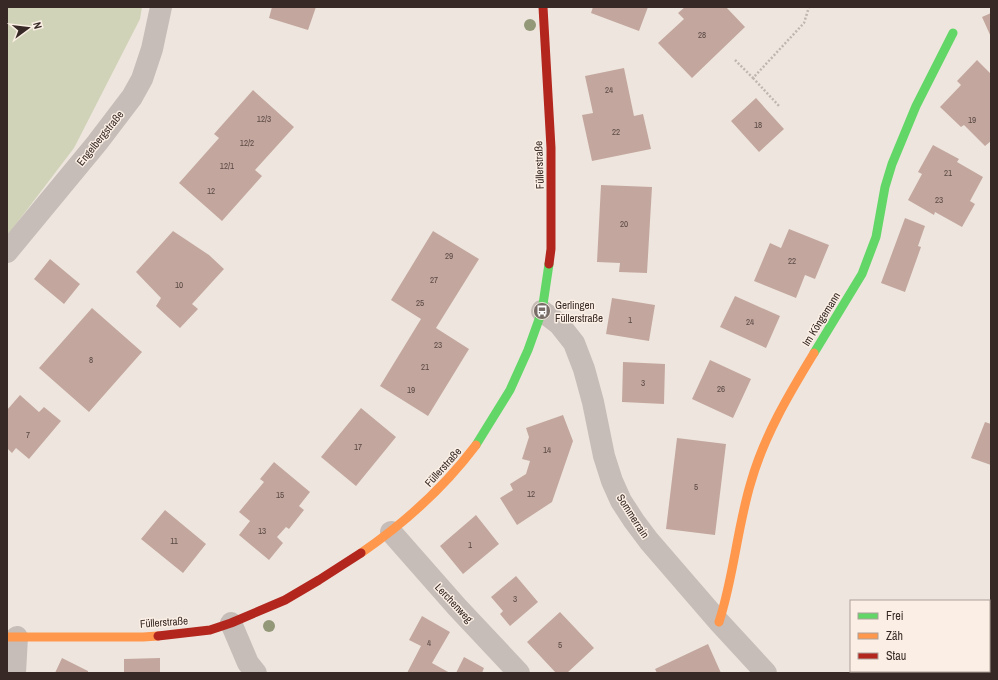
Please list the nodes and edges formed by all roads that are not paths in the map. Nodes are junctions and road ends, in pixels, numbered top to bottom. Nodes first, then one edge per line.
1 (161, 7) edge
2 (543, 7) edge
3 (953, 33) dead end
4 (7, 252) edge
5 (542, 311) junction
6 (391, 532) junction
7 (719, 622) junction
8 (231, 624) junction
9 (12, 637) edge
10 (15, 673) edge
11 (256, 673) edge
12 (519, 673) edge
13 (766, 673) edge

1 - 4 street, Engelbergstraße
2 - 5 street, Füllerstraße
3 - 7 street, Im Köngemann
5 - 6 street, Füllerstraße
5 - 7 street, Sommerrain
6 - 8 street, Füllerstraße
6 - 12 street, Lerchenweg
7 - 13 street, Sommerrain
8 - 9 street, Füllerstraße
8 - 11 street
9 - 10 street

